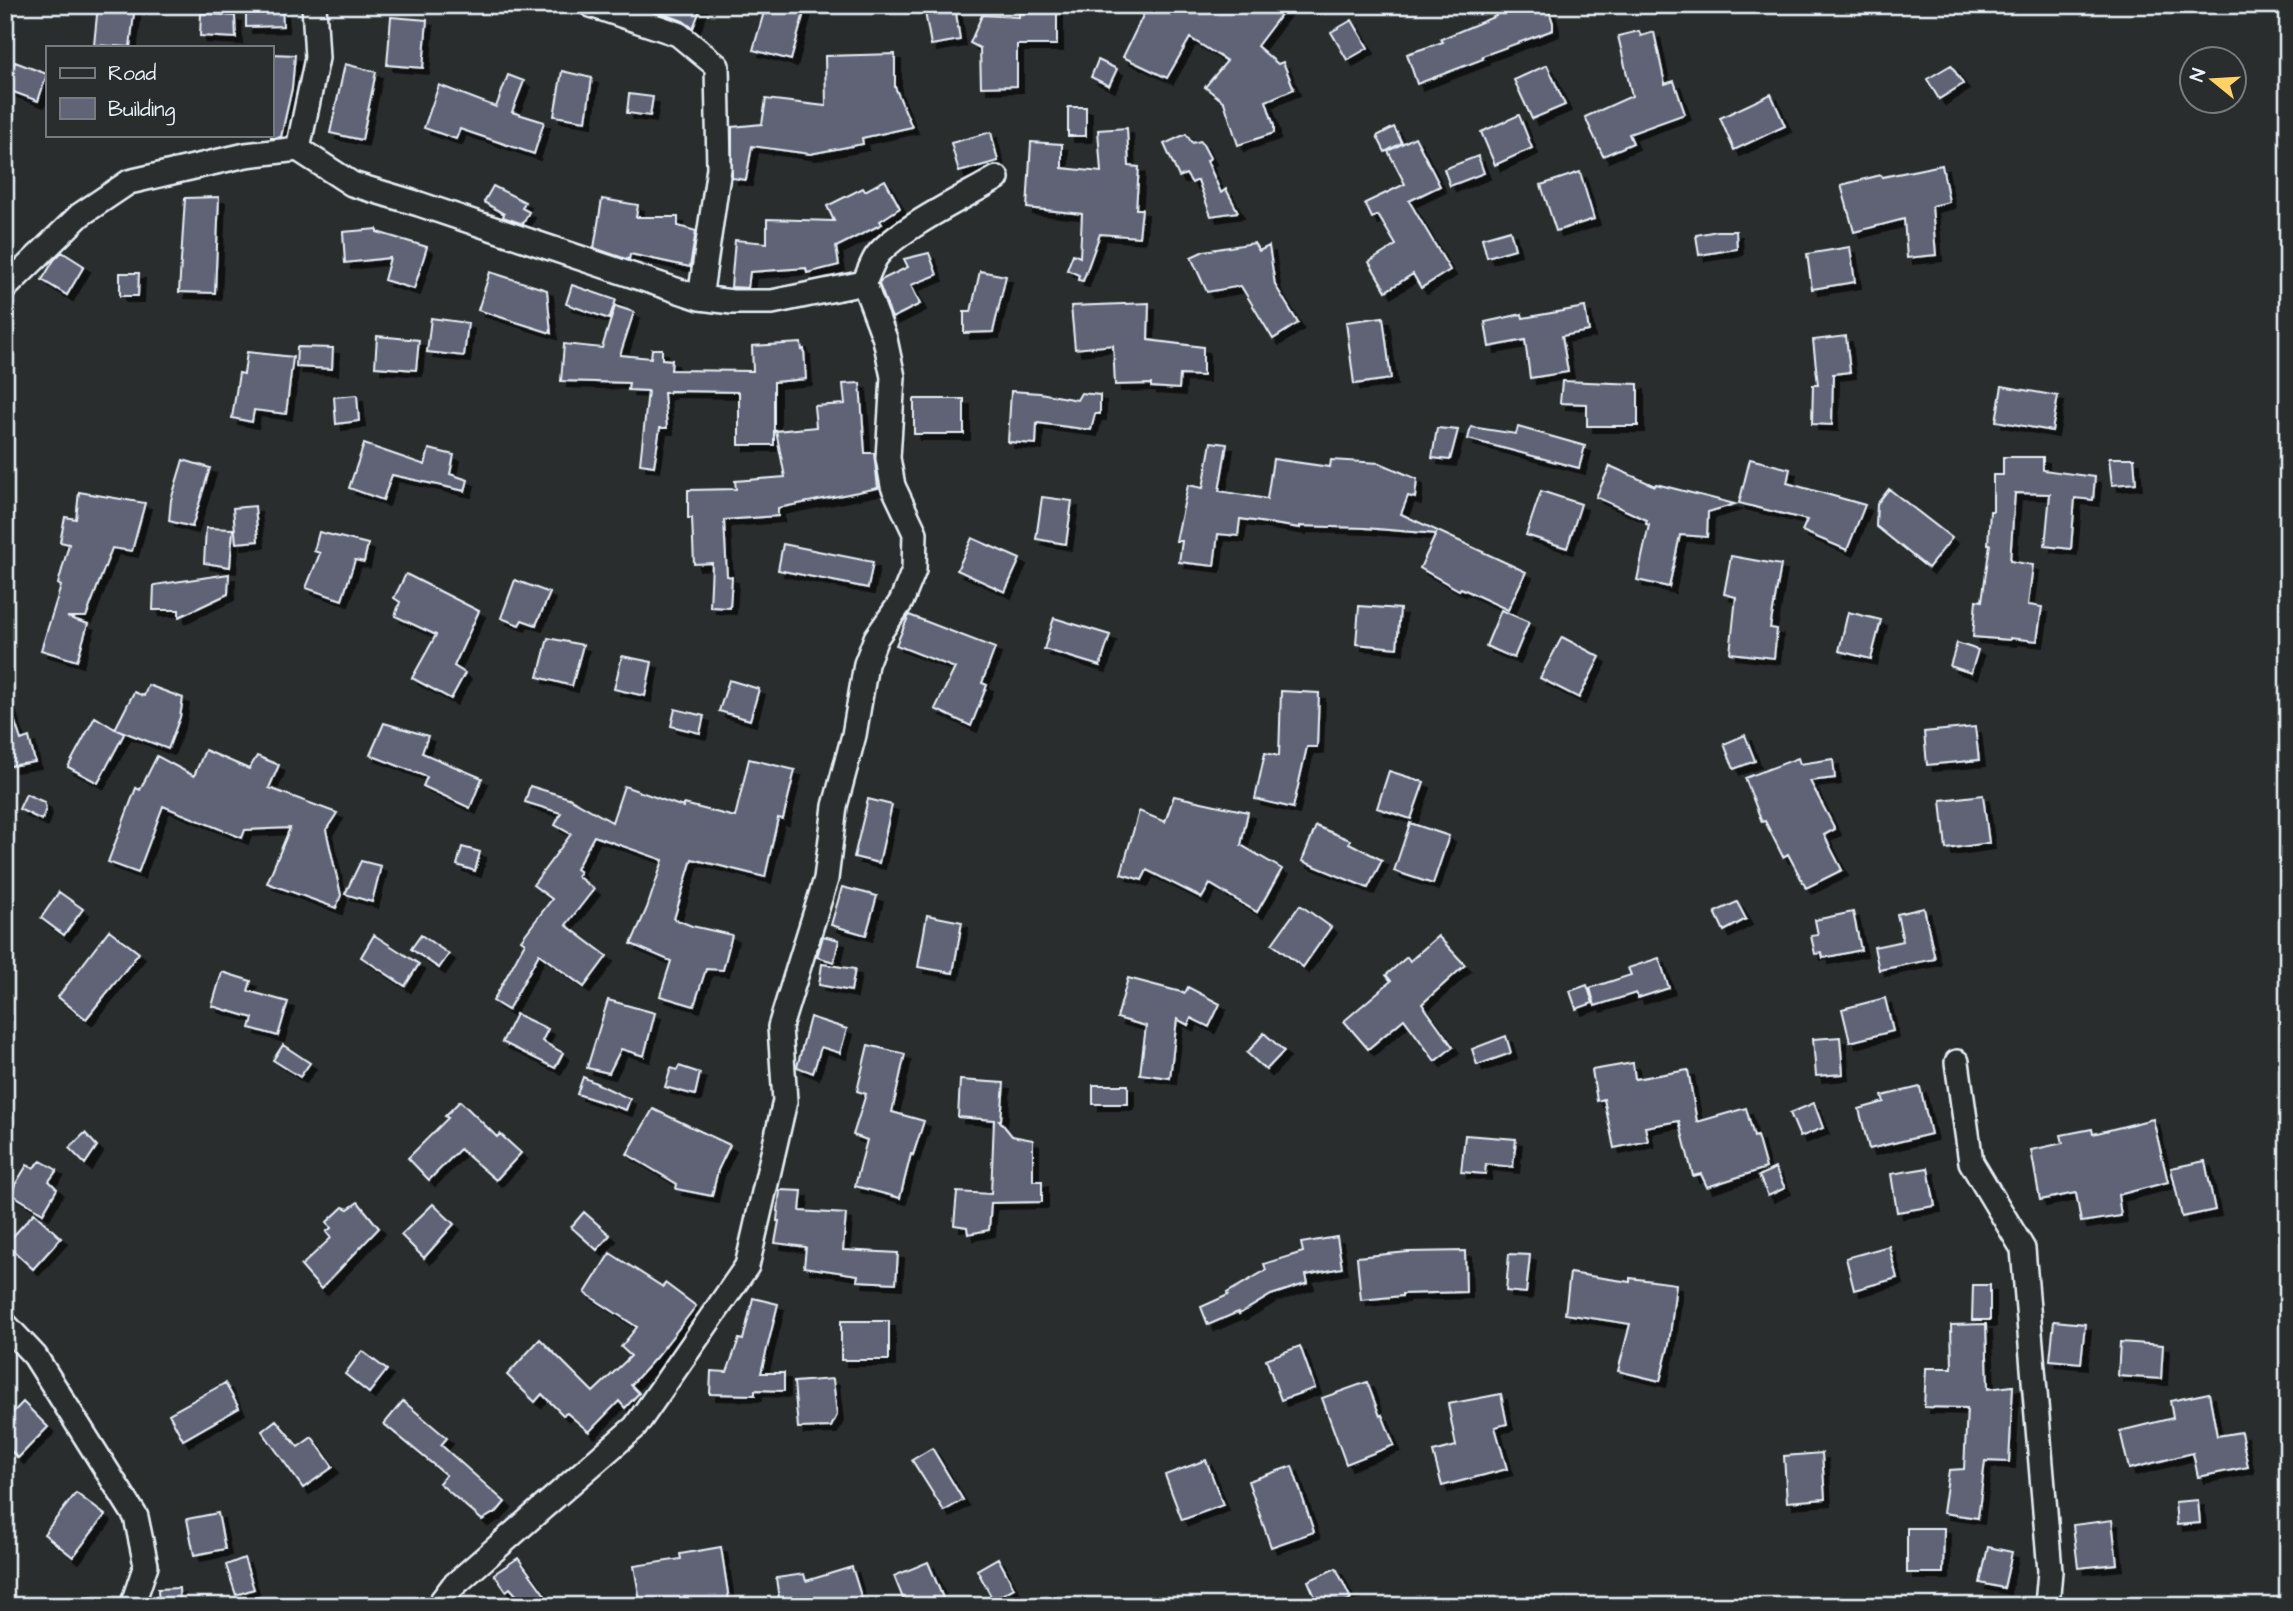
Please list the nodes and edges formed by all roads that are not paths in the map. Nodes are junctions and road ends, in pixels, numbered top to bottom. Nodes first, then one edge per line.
1 (314, 5) edge
2 (591, 5) edge
3 (298, 149) junction
4 (997, 178) dead end
5 (864, 283) junction
6 (5, 288) edge
7 (700, 298) junction
8 (1957, 1062) dead end
9 (5, 1324) edge
10 (132, 1606) edge
11 (438, 1606) edge
12 (2047, 1606) edge

1 - 3 street
2 - 7 street
3 - 6 street
3 - 7 street
4 - 5 street
5 - 7 street
5 - 11 street
8 - 12 street
9 - 10 street

